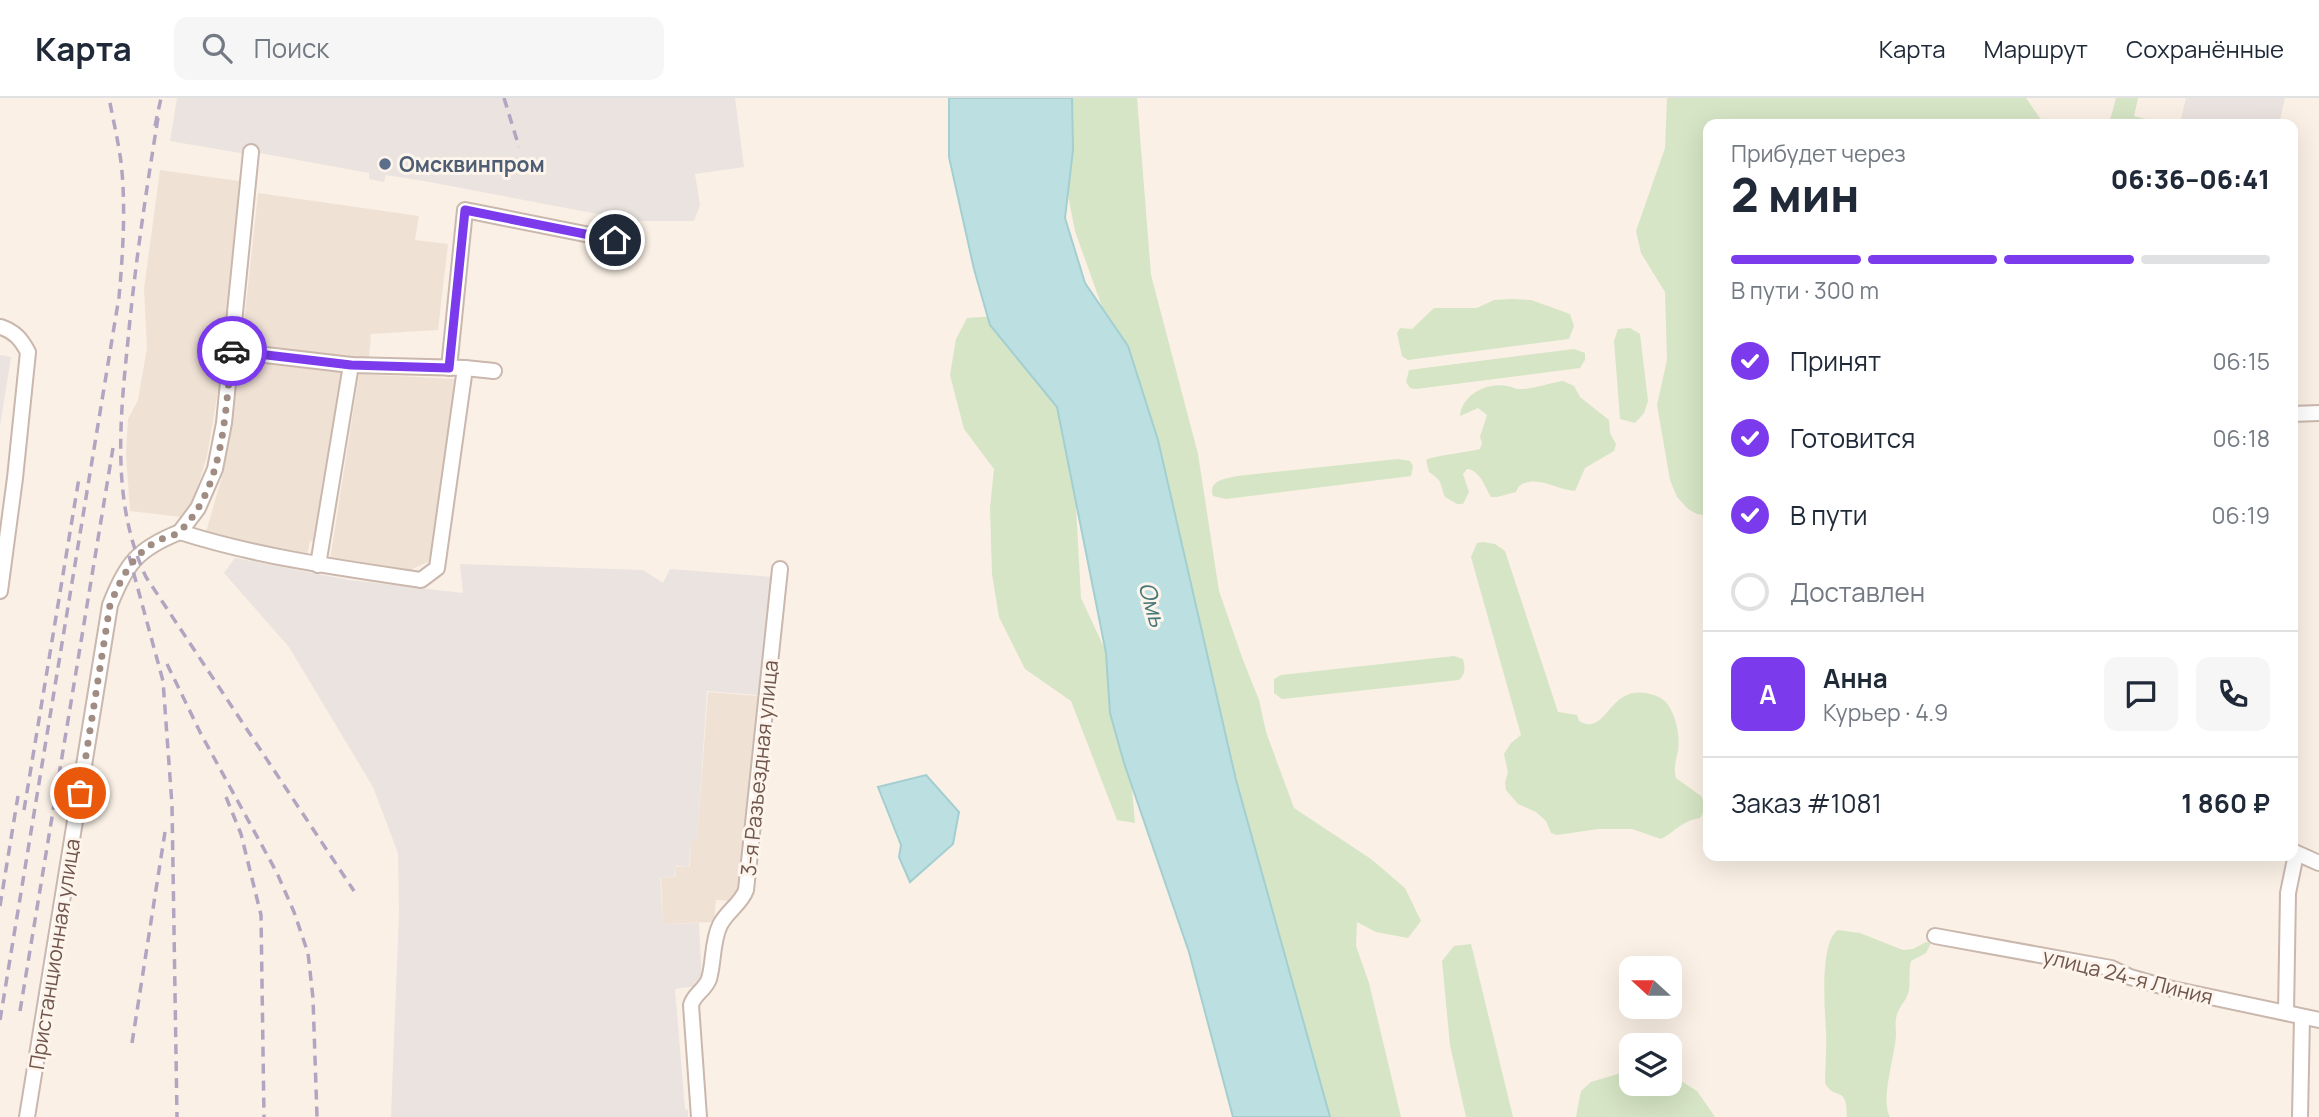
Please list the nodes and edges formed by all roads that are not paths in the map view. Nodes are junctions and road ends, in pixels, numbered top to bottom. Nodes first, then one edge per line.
1 (251, 152) dead end
2 (615, 240) dead end
3 (1, 327) edge
4 (232, 351) junction
5 (351, 365) junction
6 (449, 368) junction
7 (464, 368) junction
8 (494, 371) dead end
9 (2319, 413) edge
10 (2298, 414) edge
11 (180, 533) junction
12 (318, 565) junction
13 (780, 569) dead end
14 (0, 591) edge
15 (2298, 855) edge
16 (2293, 861) edge
17 (2319, 863) edge
18 (1935, 936) dead end
19 (2286, 1013) junction
20 (2302, 1017) junction
21 (2319, 1020) edge
22 (27, 1117) edge
23 (699, 1117) edge
24 (2300, 1117) edge

1 - 4 street
2 - 6 street
3 - 14 street
4 - 5 street
4 - 11 street
5 - 6 street
5 - 12 street
6 - 7 street
7 - 8 street
7 - 12 street
9 - 10 street
11 - 12 street
11 - 22 street, Пристанционная улица
13 - 23 street, 3-я Разъездная улица
15 - 17 street
16 - 19 street
18 - 19 street, улица 24-я Линия
19 - 20 street, улица 24-я Линия
20 - 21 street, улица 24-я Линия
20 - 24 street

